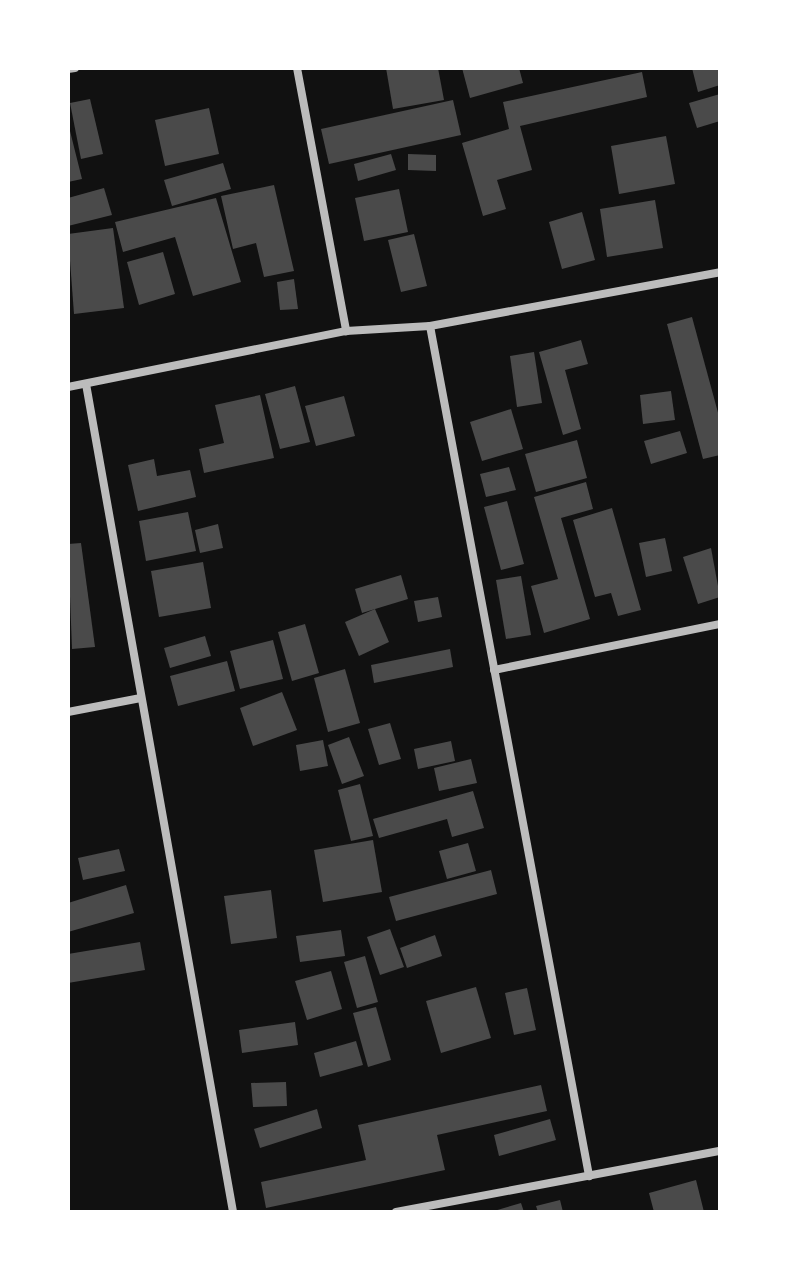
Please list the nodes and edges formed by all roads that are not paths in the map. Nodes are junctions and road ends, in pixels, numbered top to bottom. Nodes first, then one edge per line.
1 (75, 68) edge
2 (297, 68) edge
3 (68, 69) edge
4 (720, 272) edge
5 (430, 326) junction
6 (346, 331) junction
7 (86, 384) junction
8 (68, 387) edge
9 (720, 624) edge
10 (494, 670) junction
11 (141, 698) junction
12 (68, 712) edge
13 (720, 1151) edge
14 (589, 1176) junction
15 (233, 1212) edge
16 (396, 1212) edge

1 - 3 street
2 - 6 street
4 - 5 street
5 - 6 street
5 - 10 street
6 - 7 street
7 - 8 street
7 - 11 street
9 - 10 street
10 - 14 street
11 - 12 street
11 - 15 street
13 - 14 street
14 - 16 street

